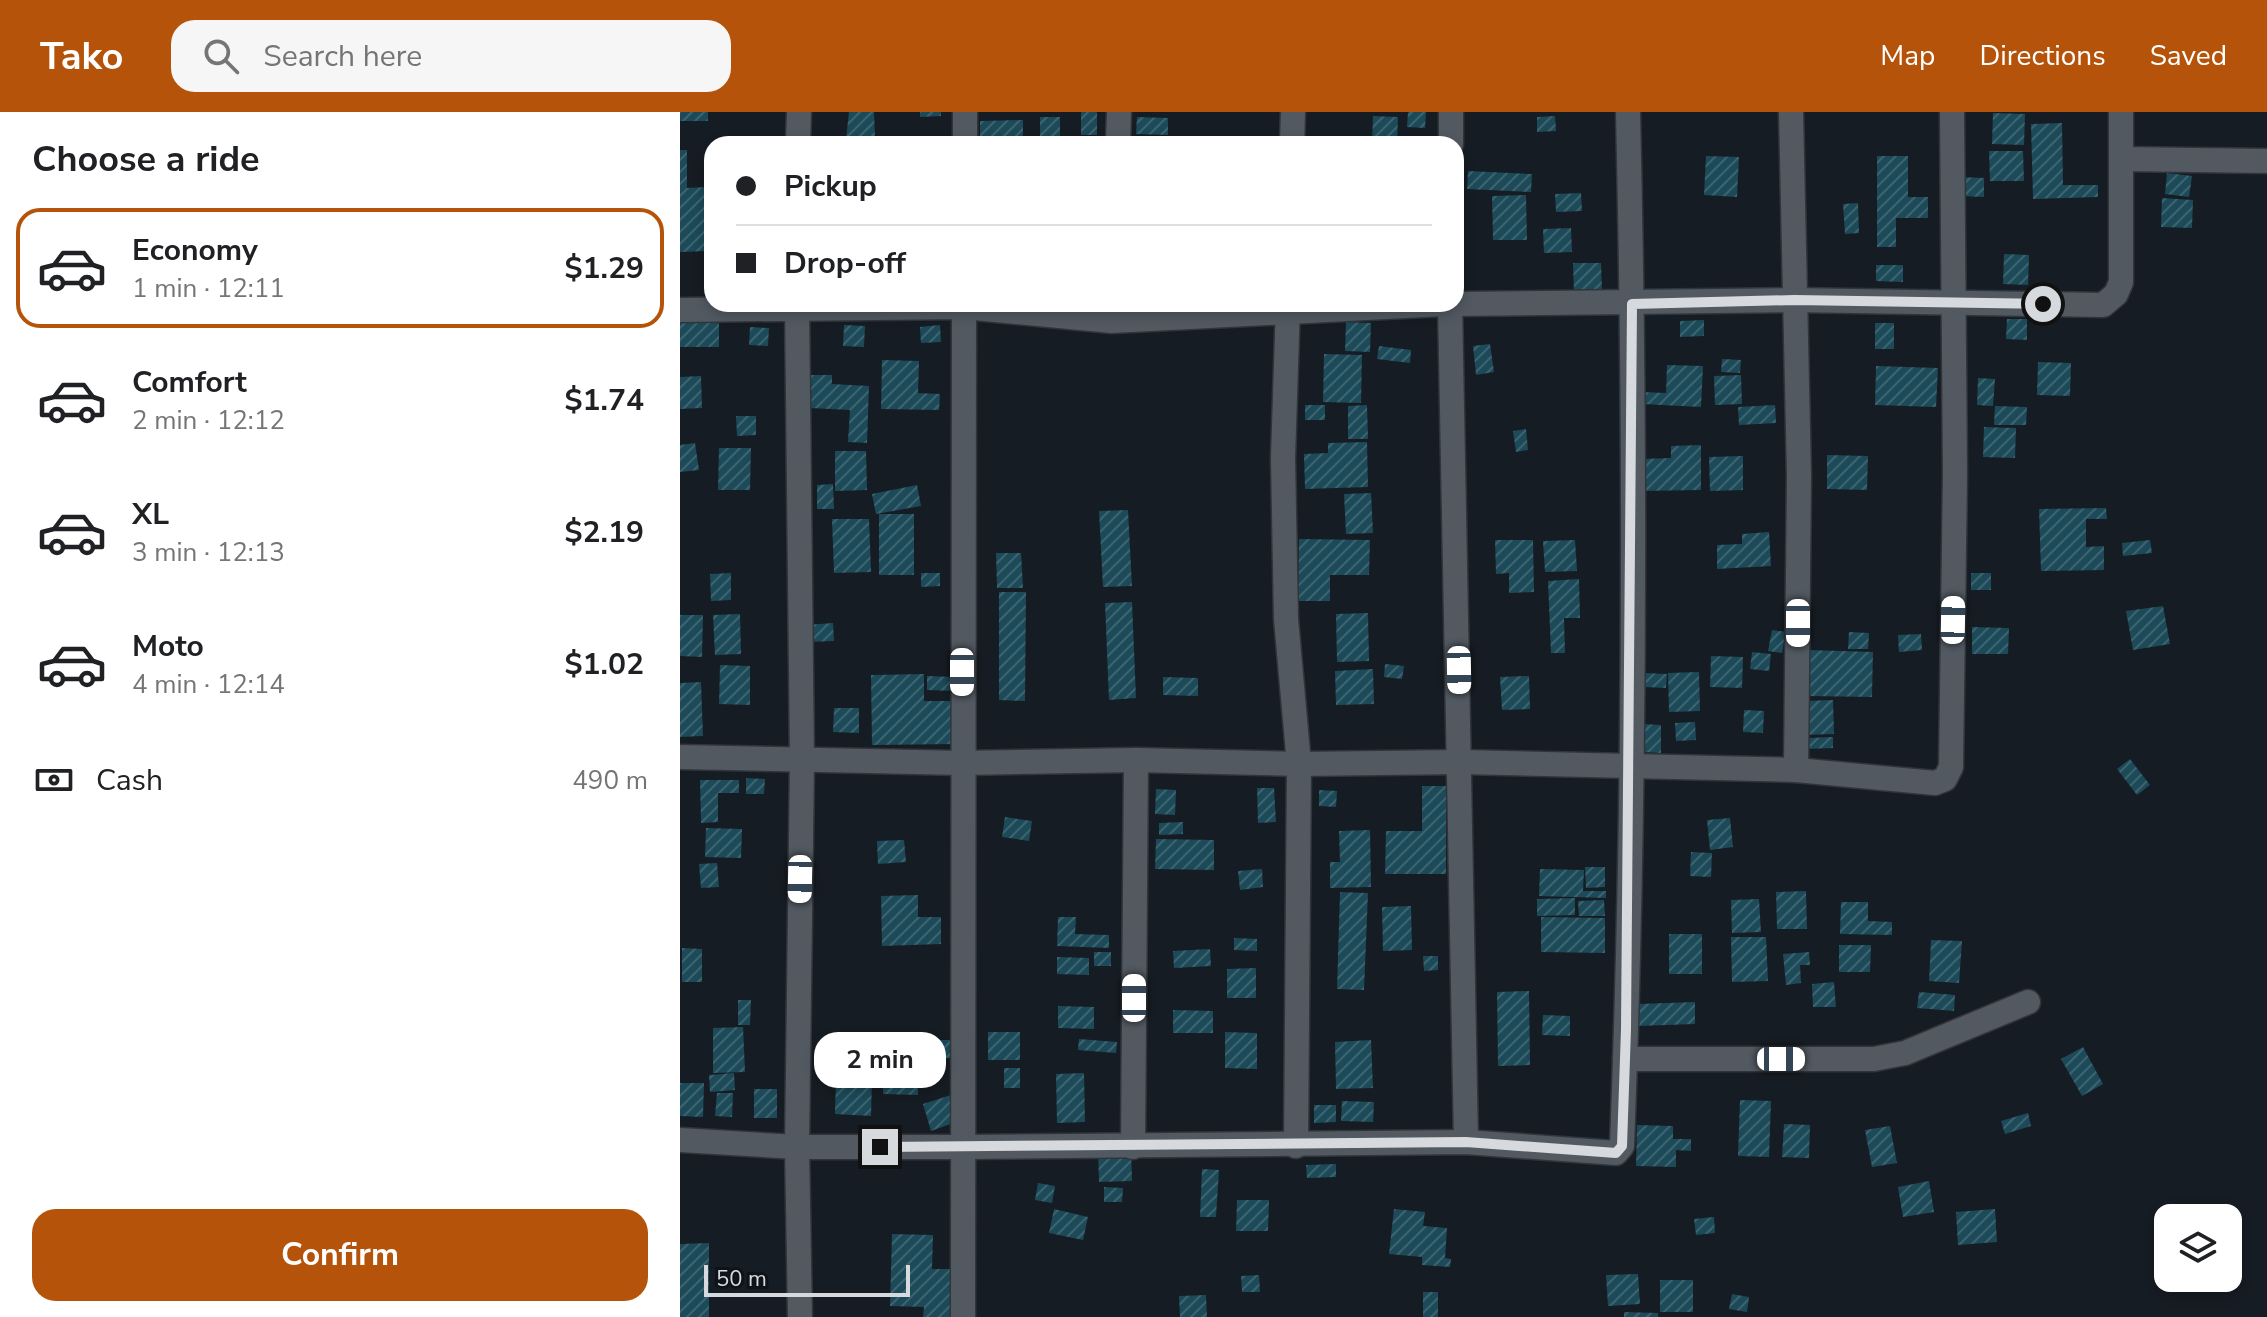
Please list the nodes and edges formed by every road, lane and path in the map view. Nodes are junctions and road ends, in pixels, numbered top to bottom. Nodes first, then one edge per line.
1 (799, 112) edge
2 (965, 112) edge
3 (1119, 112) edge
4 (1293, 112) edge
5 (1451, 112) edge
6 (1628, 112) edge
7 (1791, 112) edge
8 (1952, 112) edge
9 (2121, 112) edge
10 (798, 136) edge
11 (965, 136) edge
12 (1118, 136) edge
13 (1292, 136) edge
14 (1451, 136) edge
15 (2122, 159) junction
16 (2267, 161) edge
17 (1794, 300) junction
18 (1953, 302) junction
19 (1464, 304) edge
20 (1632, 304) junction
21 (704, 309) edge
22 (680, 310) edge
23 (797, 312) edge
24 (964, 312) edge
25 (1156, 312) edge
26 (1288, 312) edge
27 (1450, 312) edge
28 (1112, 313) edge
29 (680, 757) edge
30 (1136, 760) junction
31 (802, 761) junction
32 (1461, 762) junction
33 (962, 763) junction
34 (1299, 764) junction
35 (1631, 767) junction
36 (1796, 770) junction
37 (2028, 1002) dead end
38 (1625, 1059) junction
39 (680, 1140) edge
40 (1466, 1142) junction
41 (1296, 1146) junction
42 (797, 1147) junction
43 (964, 1147) junction
44 (1133, 1147) junction
45 (800, 1317) edge
46 (963, 1317) edge

1 - 10 street
2 - 11 street
3 - 12 street
4 - 13 street
5 - 14 street
6 - 20 street
7 - 17 street
8 - 18 street
9 - 15 street
15 - 16 street
15 - 18 street
17 - 18 street
17 - 20 street
17 - 36 street
18 - 36 street
19 - 20 street
20 - 35 street
21 - 22 street
23 - 31 street
24 - 33 street
25 - 28 street
26 - 34 street
27 - 32 street
29 - 31 street
30 - 33 street
30 - 34 street
30 - 44 street
31 - 33 street
31 - 42 street
32 - 34 street
32 - 35 street
32 - 40 street
33 - 43 street
34 - 41 street
35 - 36 street
35 - 38 street
37 - 38 street
38 - 40 street
39 - 42 street
40 - 41 street
41 - 44 street
42 - 43 street
42 - 45 street
43 - 44 street
43 - 46 street

